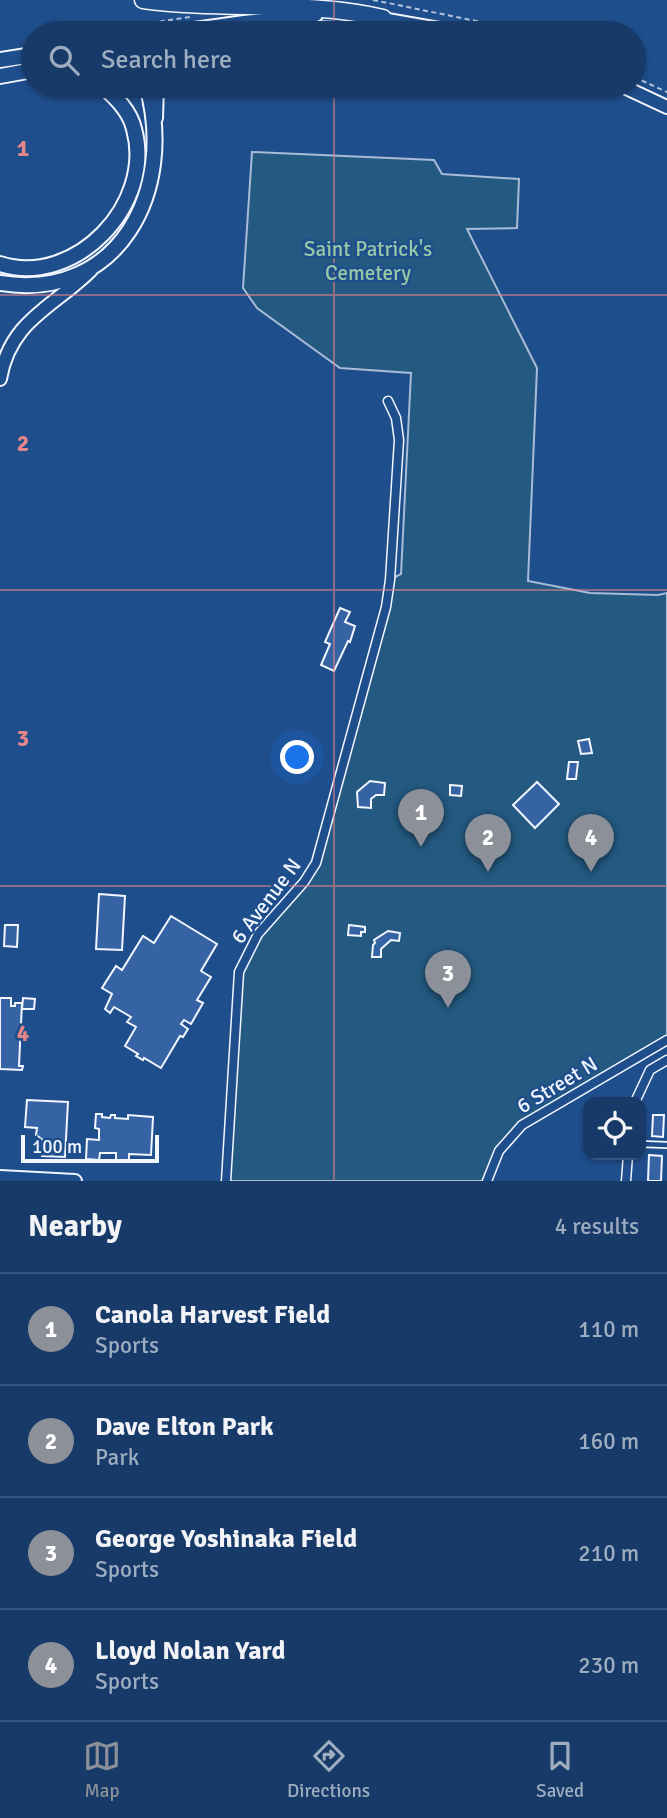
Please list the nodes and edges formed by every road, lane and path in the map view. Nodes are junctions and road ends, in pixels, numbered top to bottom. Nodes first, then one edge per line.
1 (143, 0) edge
2 (373, 0) edge
3 (198, 16) dead end
4 (383, 18) junction
5 (164, 21) edge
6 (260, 21) edge
7 (399, 21) edge
8 (476, 21) edge
9 (21, 57) edge
10 (0, 60) edge
11 (21, 74) edge
12 (0, 77) edge
13 (646, 82) edge
14 (667, 92) edge
15 (646, 97) edge
16 (115, 98) edge
17 (150, 98) edge
18 (157, 98) edge
19 (667, 107) edge
20 (156, 129) junction
21 (0, 264) edge
22 (97, 264) junction
23 (0, 283) edge
24 (0, 379) edge
25 (388, 401) dead end
26 (667, 1040) edge
27 (667, 1060) edge
28 (637, 1097) edge
29 (646, 1144) edge
30 (667, 1145) edge
31 (628, 1160) edge
32 (0, 1177) edge
33 (75, 1181) edge
34 (226, 1181) edge
35 (487, 1181) edge
36 (626, 1181) edge

1 - 4 highway
2 - 8 path
3 - 5 path
4 - 6 main road
4 - 7 main road
9 - 10 main road
11 - 12 main road
13 - 14 path
15 - 19 main road
16 - 21 main road
17 - 20 main road
18 - 20 main road
20 - 22 main road
22 - 23 main road
22 - 24 main road
25 - 34 street, 6 Avenue N
26 - 35 street, 6 Street N
27 - 28 street
29 - 30 lane
31 - 36 street
32 - 33 main road

